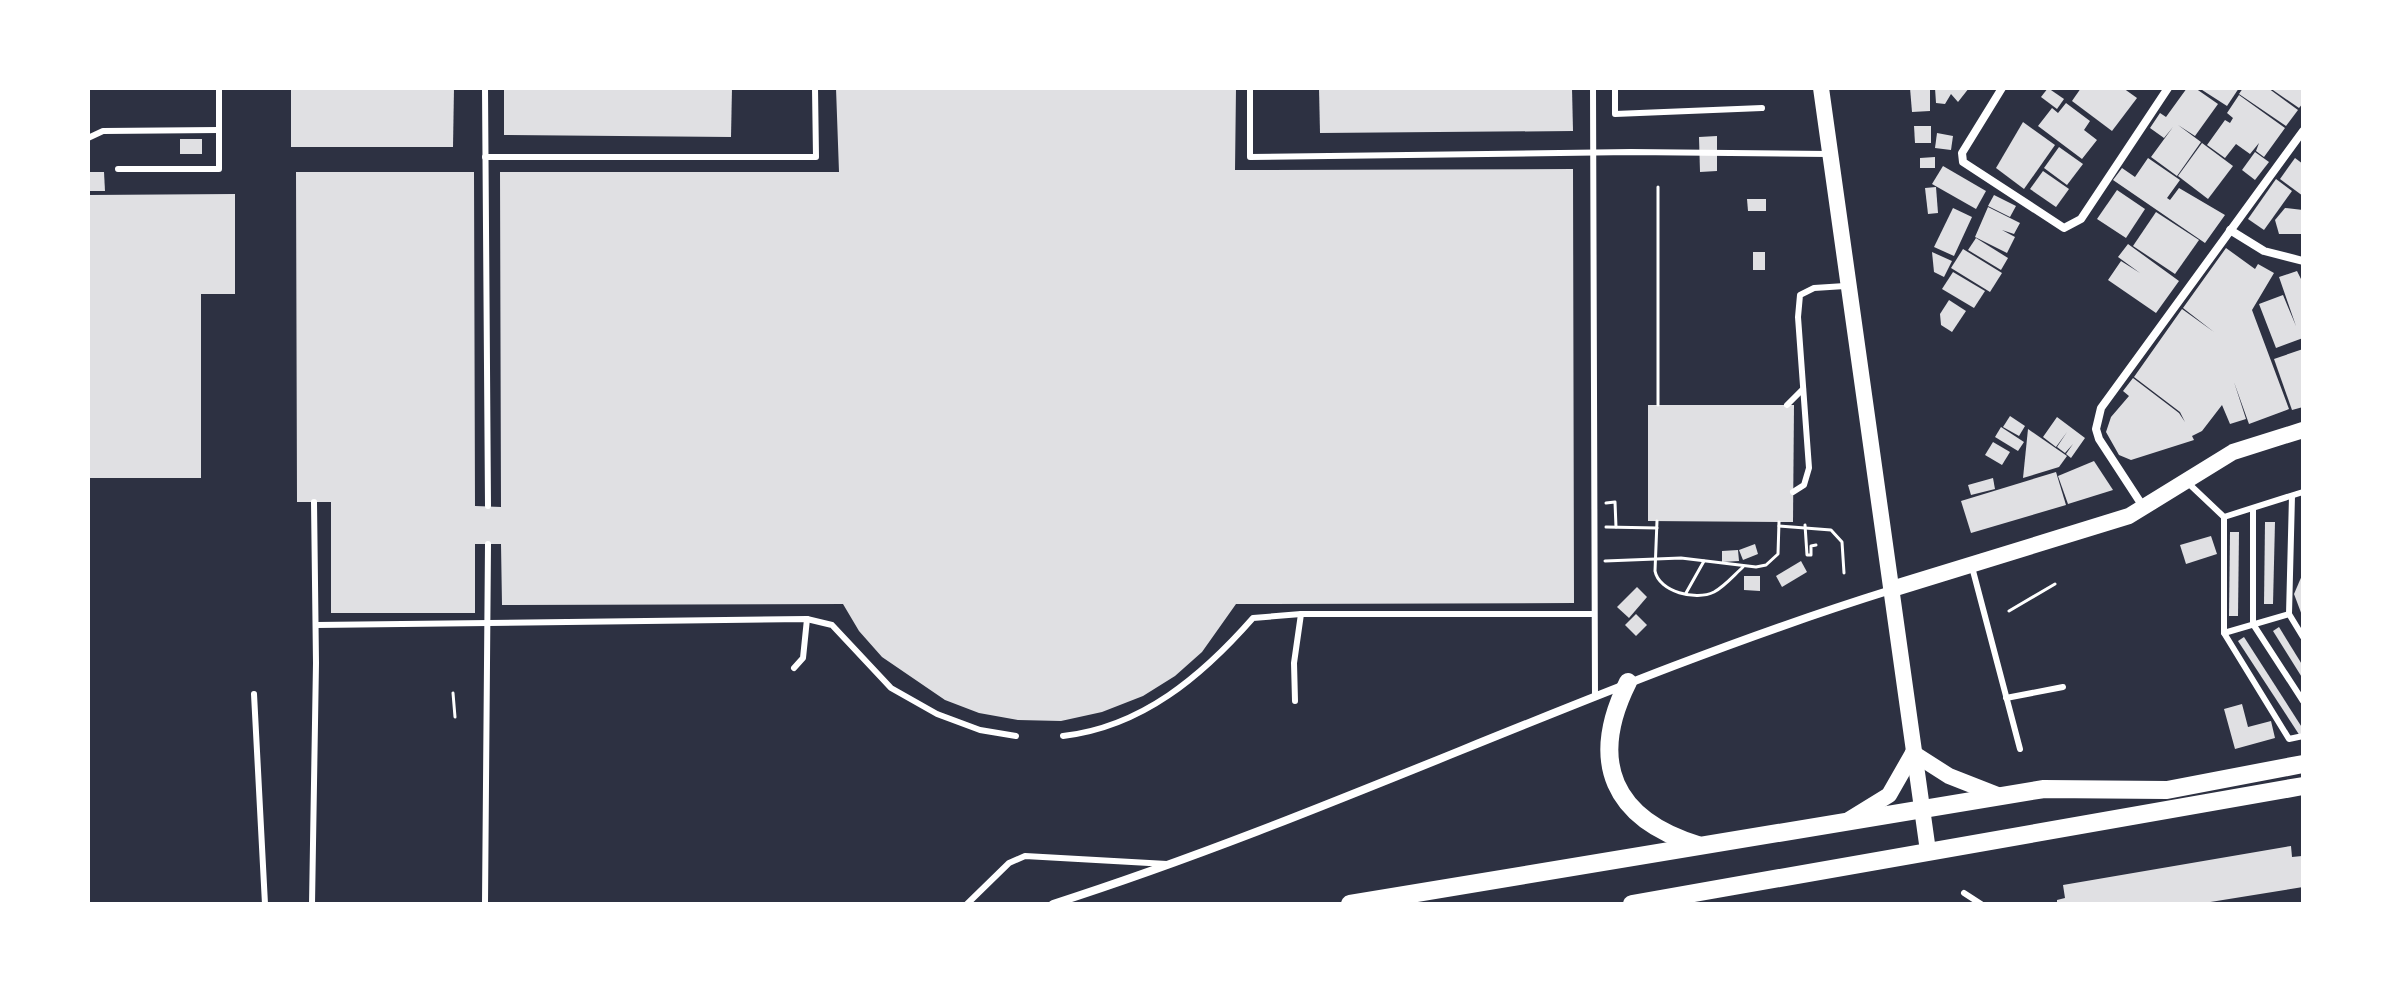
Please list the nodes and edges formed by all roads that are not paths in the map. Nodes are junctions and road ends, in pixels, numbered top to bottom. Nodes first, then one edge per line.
1 (219, 88) edge
2 (485, 88) edge
3 (815, 88) edge
4 (1250, 88) edge
5 (1593, 88) edge
6 (1615, 88) edge
7 (1821, 88) edge
8 (2002, 88) edge
9 (2168, 88) edge
10 (1762, 108) dead end
11 (219, 130) junction
12 (2303, 131) edge
13 (88, 138) edge
14 (1593, 153) junction
15 (1831, 154) junction
16 (485, 157) junction
17 (118, 169) dead end
18 (2230, 230) junction
19 (2303, 261) edge
20 (1849, 285) junction
21 (475, 327) dead end
22 (487, 327) junction
23 (1803, 389) junction
24 (1787, 405) dead end
25 (2303, 430) edge
26 (2187, 482) junction
27 (1793, 492) dead end
28 (2303, 492) edge
29 (2292, 496) junction
30 (314, 502) dead end
31 (488, 506) dead end
32 (2144, 508) junction
33 (2253, 509) junction
34 (2224, 517) junction
35 (488, 544) dead end
36 (1971, 565) junction
37 (1892, 589) junction
38 (1301, 614) junction
39 (1594, 614) junction
40 (2289, 614) junction
41 (807, 619) junction
42 (487, 623) junction
43 (2253, 624) junction
44 (316, 625) junction
45 (2224, 633) junction
46 (2303, 637) edge
47 (794, 668) dead end
48 (1628, 682) junction
49 (2063, 687) dead end
50 (254, 694) dead end
51 (1595, 695) junction
52 (2006, 698) junction
53 (1295, 701) dead end
54 (2303, 701) edge
55 (1016, 736) dead end
56 (1063, 736) dead end
57 (2303, 736) edge
58 (2020, 749) dead end
59 (1913, 753) junction
60 (2303, 764) edge
61 (2303, 786) edge
62 (2001, 797) junction
63 (1920, 809) junction
64 (1839, 824) junction
65 (1704, 846) junction
66 (1928, 851) junction
67 (1175, 865) junction
68 (1964, 893) dead end
69 (265, 904) edge
70 (312, 904) edge
71 (485, 904) edge
72 (967, 904) edge
73 (1053, 904) edge
74 (1350, 904) edge
75 (1632, 904) edge
76 (1981, 904) edge

1 - 11 lane
2 - 16 lane
3 - 16 lane
4 - 14 lane
5 - 14 lane
6 - 10 lane
7 - 15 main road
8 - 9 street
11 - 13 lane
11 - 17 lane
12 - 18 street
14 - 15 lane
14 - 39 lane
15 - 20 main road
16 - 22 lane
18 - 19 street
18 - 32 street
20 - 23 lane
20 - 37 main road
21 - 22 lane
22 - 31 lane
23 - 24 lane
23 - 27 lane
25 - 26 main road
26 - 32 main road
26 - 34 lane
28 - 29 lane
29 - 33 lane
29 - 40 lane
30 - 44 lane
32 - 36 main road
33 - 34 lane
33 - 43 lane
34 - 45 lane
35 - 42 lane
36 - 37 main road
36 - 52 lane
37 - 48 street
37 - 59 main road
38 - 39 lane
38 - 53 lane
38 - 56 lane
39 - 51 lane
40 - 43 lane
40 - 46 lane
41 - 42 lane
41 - 47 lane
41 - 55 lane
42 - 44 lane
42 - 71 lane
43 - 45 lane
43 - 54 lane
44 - 70 lane
45 - 57 lane
48 - 51 street
48 - 65 main road
49 - 52 lane
50 - 69 lane
51 - 67 street
52 - 58 lane
59 - 62 main road
59 - 63 main road
59 - 64 main road
60 - 62 main road
61 - 66 main road
62 - 63 main road
63 - 64 main road
63 - 66 main road
64 - 65 main road
65 - 74 main road
66 - 75 main road
67 - 72 lane
67 - 73 street
68 - 76 lane

